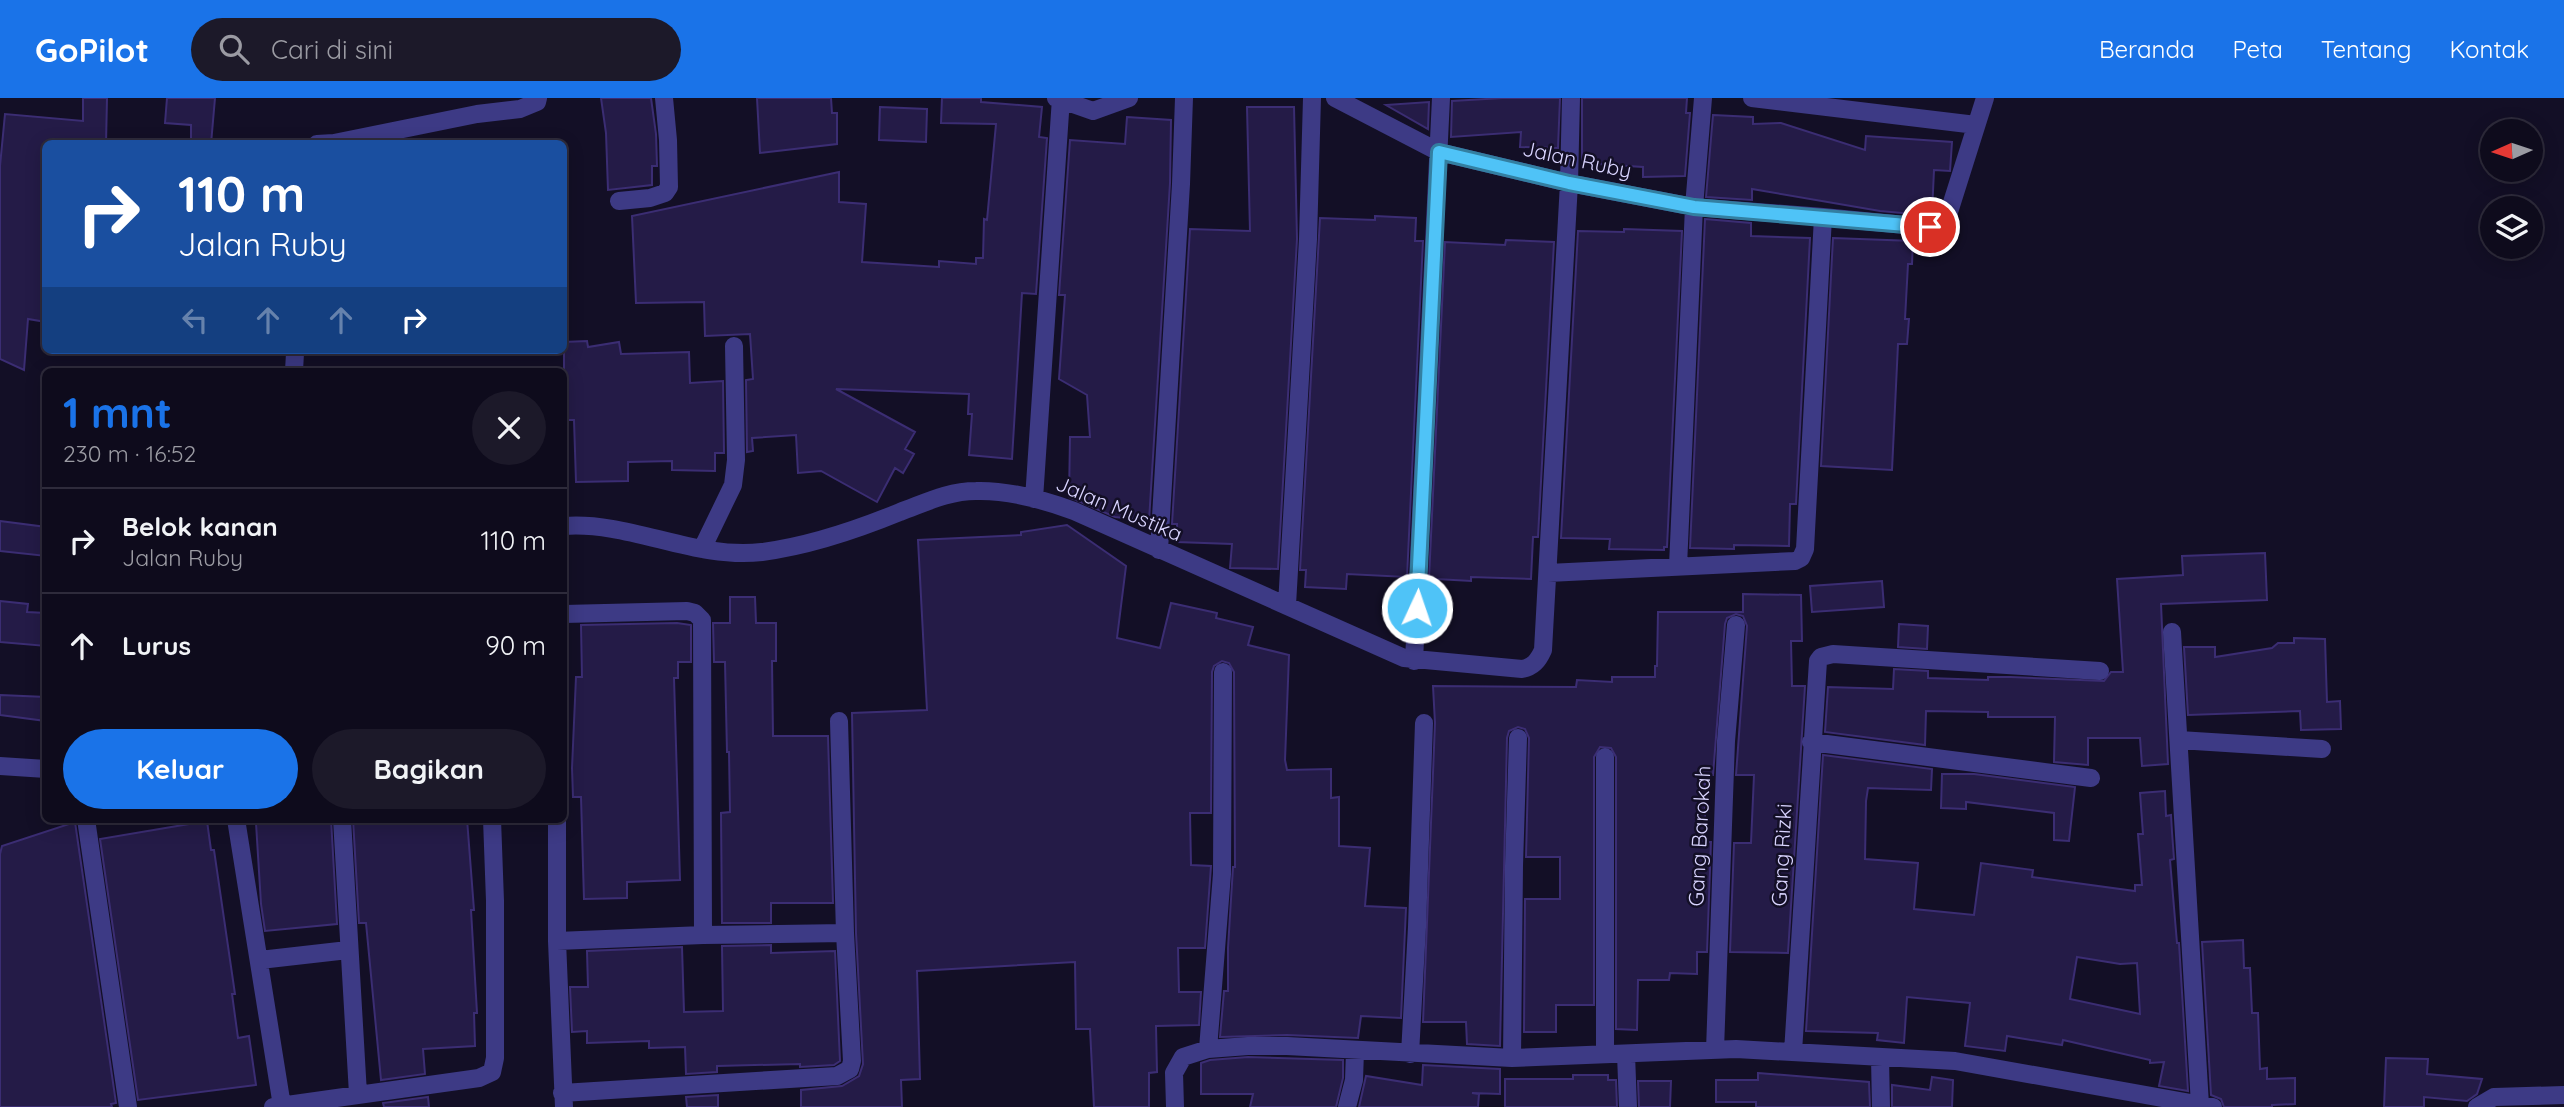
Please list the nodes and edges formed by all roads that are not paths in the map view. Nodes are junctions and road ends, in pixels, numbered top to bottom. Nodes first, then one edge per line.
1 (538, 98) edge
2 (664, 98) edge
3 (1129, 98) edge
4 (1184, 98) edge
5 (1312, 98) edge
6 (1335, 98) edge
7 (1441, 98) edge
8 (1571, 98) edge
9 (1703, 98) edge
10 (1752, 98) edge
11 (1985, 98) edge
12 (1060, 99) edge
13 (1976, 125) junction
14 (349, 140) edge
15 (1439, 152) junction
16 (1569, 183) junction
17 (619, 201) dead end
18 (1694, 207) junction
19 (1823, 218) junction
20 (734, 346) dead end
21 (1034, 499) junction
22 (567, 526) edge
23 (702, 549) junction
24 (1159, 550) junction
25 (1678, 566) junction
26 (1548, 573) junction
27 (1287, 605) junction
28 (567, 614) edge
29 (1736, 625) dead end
30 (2172, 632) dead end
31 (1414, 660) junction
32 (2100, 671) dead end
33 (1223, 672) dead end
34 (839, 720) dead end
35 (1424, 723) dead end
36 (1518, 738) dead end
37 (2179, 740) junction
38 (1811, 742) junction
39 (2322, 749) dead end
40 (1605, 757) dead end
41 (0, 766) edge
42 (42, 769) edge
43 (2091, 778) dead end
44 (87, 823) edge
45 (237, 823) edge
46 (342, 823) edge
47 (492, 823) edge
48 (557, 823) edge
49 (845, 933) junction
50 (703, 935) junction
51 (557, 942) junction
52 (348, 950) junction
53 (260, 960) junction
54 (1208, 1049) junction
55 (1715, 1050) junction
56 (1355, 1051) junction
57 (1793, 1052) junction
58 (1409, 1054) junction
59 (1605, 1054) junction
60 (1626, 1054) junction
61 (1512, 1058) junction
62 (1880, 1058) junction
63 (358, 1094) junction
64 (2564, 1095) edge
65 (563, 1100) edge
66 (2142, 1101) edge
67 (282, 1106) edge
68 (2206, 1106) edge
69 (128, 1107) edge
70 (273, 1107) edge
71 (1175, 1107) edge
72 (1348, 1107) edge
73 (1628, 1107) edge
74 (1881, 1107) edge
75 (2477, 1107) edge

1 - 14 street
2 - 17 street
3 - 12 street
4 - 24 street
5 - 27 street
6 - 15 street, Jalan Ruby
7 - 15 street
8 - 16 street
9 - 18 street
10 - 13 street
11 - 13 street
12 - 21 street
13 - 19 street, Jalan Ruby
15 - 16 street, Jalan Ruby
15 - 31 street
16 - 18 street, Jalan Ruby
16 - 26 street
18 - 19 street, Jalan Ruby
18 - 25 street
19 - 25 street
20 - 23 street
21 - 23 street, Jalan Mustika
21 - 24 street, Jalan Mustika
22 - 23 street, Jalan Mustika
24 - 27 street, Jalan Mustika
25 - 26 street
26 - 31 street, Jalan Mustika
27 - 31 street, Jalan Mustika
28 - 50 street
29 - 55 street, Gang Barokah
30 - 37 street
32 - 38 street, Gang Rizki
33 - 54 street
34 - 49 street
35 - 58 street
36 - 61 street
37 - 39 street
37 - 68 street
38 - 43 street
38 - 57 street, Gang Rizki
40 - 59 street
41 - 42 street
44 - 69 street
45 - 53 street
46 - 52 street
47 - 63 street
48 - 51 street
49 - 50 street
49 - 65 street
50 - 51 street
51 - 65 street
52 - 53 street
52 - 63 street
53 - 67 street
54 - 56 street
54 - 71 street
55 - 57 street
55 - 60 street
56 - 58 street
56 - 72 street
57 - 62 street
58 - 61 street
59 - 60 street
59 - 61 street
60 - 73 street
62 - 66 street
62 - 74 street
63 - 67 street
64 - 75 street
66 - 68 street
67 - 70 street

